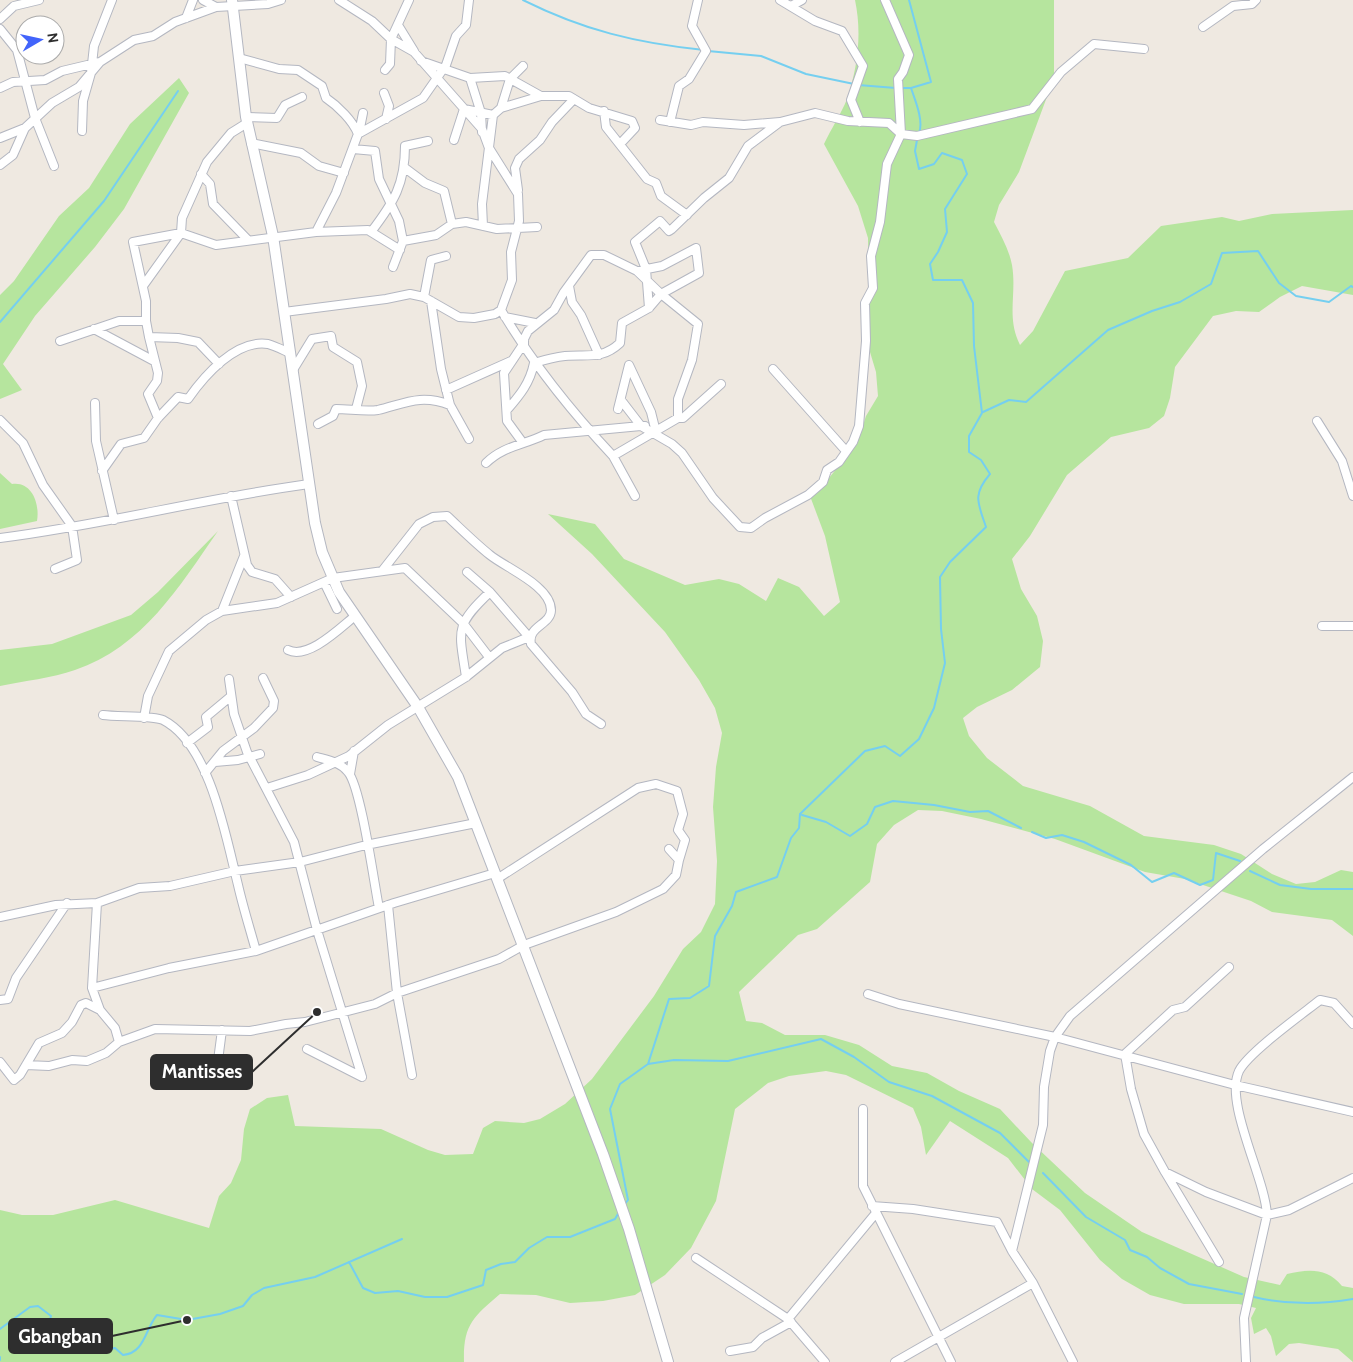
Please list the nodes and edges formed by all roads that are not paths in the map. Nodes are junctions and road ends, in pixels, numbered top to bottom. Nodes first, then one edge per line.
1 (39, 0) edge
2 (112, 0) edge
3 (193, 0) edge
4 (203, 0) edge
5 (281, 0) edge
6 (339, 0) edge
7 (402, 0) edge
8 (469, 0) edge
9 (698, 0) edge
10 (780, 0) edge
11 (802, 0) edge
12 (885, 0) edge
13 (1256, 0) edge
14 (233, 3) edge
15 (408, 4) edge
16 (790, 6) junction
17 (216, 7) junction
18 (186, 18) junction
19 (0, 20) edge
20 (398, 25) junction
21 (1203, 27) dead end
22 (0, 28) edge
23 (391, 39) junction
24 (1144, 49) dead end
25 (414, 52) junction
26 (239, 58) junction
27 (421, 61) junction
28 (96, 63) junction
29 (523, 66) dead end
30 (444, 69) junction
31 (385, 70) dead end
32 (91, 73) junction
33 (470, 78) junction
34 (510, 79) junction
35 (436, 80) junction
36 (26, 82) junction
37 (0, 88) edge
38 (384, 93) dead end
39 (541, 96) junction
40 (302, 97) dead end
41 (574, 99) junction
42 (501, 108) junction
43 (464, 109) junction
44 (604, 111) junction
45 (363, 113) dead end
46 (481, 113) junction
47 (493, 115) junction
48 (35, 118) junction
49 (386, 119) junction
50 (246, 120) junction
51 (660, 120) dead end
52 (670, 122) junction
53 (780, 122) junction
54 (860, 122) junction
55 (25, 128) junction
56 (82, 131) dead end
57 (482, 132) junction
58 (358, 134) junction
59 (901, 134) junction
60 (0, 138) edge
61 (454, 140) dead end
62 (428, 142) dead end
63 (251, 143) junction
64 (620, 144) junction
65 (489, 148) junction
66 (353, 149) junction
67 (0, 165) edge
68 (54, 166) dead end
69 (405, 168) junction
70 (344, 173) junction
71 (201, 174) junction
72 (518, 194) junction
73 (392, 205) junction
74 (687, 215) junction
75 (452, 224) junction
76 (483, 226) junction
77 (537, 227) dead end
78 (517, 229) junction
79 (316, 232) junction
80 (371, 232) junction
81 (181, 233) junction
82 (273, 236) junction
83 (248, 240) junction
84 (403, 240) junction
85 (400, 250) junction
86 (446, 256) dead end
87 (392, 268) dead end
88 (646, 269) junction
89 (638, 271) junction
90 (646, 279) junction
91 (143, 286) junction
92 (569, 286) junction
93 (661, 294) junction
94 (428, 299) junction
95 (649, 308) junction
96 (284, 312) junction
97 (503, 313) junction
98 (146, 322) junction
99 (535, 323) junction
100 (94, 330) junction
101 (149, 337) junction
102 (60, 341) dead end
103 (523, 348) junction
104 (290, 353) junction
105 (599, 355) junction
106 (512, 360) junction
107 (154, 361) junction
108 (534, 363) junction
109 (219, 364) junction
110 (773, 369) dead end
111 (293, 370) junction
112 (721, 384) dead end
113 (446, 390) junction
114 (621, 400) junction
115 (95, 403) dead end
116 (450, 405) junction
117 (356, 409) junction
118 (618, 409) dead end
119 (507, 410) junction
120 (158, 418) junction
121 (678, 418) junction
122 (0, 420) edge
123 (1317, 421) dead end
124 (318, 424) dead end
125 (641, 426) junction
126 (589, 430) junction
127 (654, 430) junction
128 (470, 439) dead end
129 (523, 444) junction
130 (846, 451) junction
131 (613, 456) junction
132 (486, 463) dead end
133 (102, 471) junction
134 (309, 484) junction
135 (230, 496) junction
136 (635, 496) dead end
137 (1353, 496) edge
138 (114, 520) junction
139 (72, 526) junction
140 (0, 538) edge
141 (244, 556) junction
142 (55, 569) dead end
143 (382, 571) junction
144 (466, 572) dead end
145 (328, 580) junction
146 (490, 592) junction
147 (291, 597) junction
148 (337, 609) dead end
149 (222, 611) junction
150 (355, 616) junction
151 (463, 624) junction
152 (1322, 626) dead end
153 (1353, 626) edge
154 (529, 637) junction
155 (288, 650) dead end
156 (489, 657) junction
157 (466, 677) junction
158 (263, 678) dead end
159 (229, 680) dead end
160 (230, 697) junction
161 (418, 707) junction
162 (103, 715) dead end
163 (144, 718) junction
164 (601, 724) dead end
165 (242, 736) junction
166 (187, 743) junction
167 (354, 751) junction
168 (260, 754) dead end
169 (249, 756) junction
170 (317, 757) dead end
171 (333, 761) junction
172 (215, 762) junction
173 (205, 773) junction
174 (350, 774) junction
175 (1353, 777) edge
176 (267, 788) junction
177 (476, 823) junction
178 (366, 845) junction
179 (669, 849) dead end
180 (679, 860) junction
181 (300, 862) junction
182 (235, 871) junction
183 (496, 876) junction
184 (68, 903) junction
185 (97, 903) junction
186 (388, 905) junction
187 (379, 908) junction
188 (0, 917) edge
189 (317, 930) junction
190 (524, 945) junction
191 (256, 951) junction
192 (1229, 966) dead end
193 (92, 988) junction
194 (397, 993) junction
195 (868, 994) dead end
196 (0, 1000) edge
197 (100, 1010) junction
198 (342, 1013) junction
199 (1353, 1024) edge
200 (222, 1030) junction
201 (1055, 1038) junction
202 (119, 1042) junction
203 (307, 1049) dead end
204 (1125, 1054) junction
205 (0, 1062) edge
206 (26, 1065) junction
207 (217, 1068) dead end
208 (0, 1072) edge
209 (412, 1075) dead end
210 (14, 1080) junction
211 (1235, 1085) junction
212 (863, 1109) dead end
213 (1353, 1112) edge
214 (1165, 1172) junction
215 (1353, 1178) edge
216 (874, 1210) junction
217 (1267, 1215) junction
218 (1012, 1251) junction
219 (696, 1258) dead end
220 (1219, 1262) dead end
221 (1034, 1283) junction
222 (789, 1320) junction
223 (938, 1338) junction
224 (730, 1351) dead end
225 (668, 1362) edge
226 (825, 1362) edge
227 (894, 1362) edge
228 (951, 1362) edge
229 (1073, 1362) edge
230 (1246, 1362) edge

1 - 19 street
2 - 28 street
3 - 18 street
4 - 17 street
5 - 14 street
6 - 23 street
7 - 15 street
8 - 30 street
9 - 52 street
10 - 16 street
11 - 16 street
12 - 59 street
13 - 21 street
14 - 17 street
14 - 26 street
15 - 20 street
16 - 54 street
17 - 18 street
18 - 28 street
20 - 23 street
20 - 25 street
22 - 36 street
23 - 25 street
23 - 31 street
24 - 59 street
25 - 27 street
26 - 50 street
26 - 58 street
27 - 30 street
27 - 35 street
28 - 32 street
28 - 36 street
29 - 34 street
30 - 33 street
30 - 35 street
32 - 48 street
32 - 56 street
33 - 34 street
33 - 46 street
34 - 39 street
34 - 42 street
35 - 43 street
35 - 49 street
36 - 37 street
36 - 48 street
38 - 49 street
39 - 41 street
39 - 42 street
40 - 50 street
41 - 44 street
41 - 72 street
42 - 47 street
43 - 46 street
43 - 57 street
43 - 61 street
44 - 64 street
44 - 64 street
45 - 58 street
46 - 47 street
46 - 57 street
47 - 65 street
48 - 55 street
48 - 68 street
49 - 58 street
50 - 63 street
50 - 71 street
51 - 52 street
52 - 53 street
53 - 54 street
53 - 74 street
54 - 59 street
55 - 60 street
55 - 67 street
57 - 65 street
58 - 66 street
59 - 130 street
62 - 69 street
63 - 70 street
63 - 82 street
64 - 74 street
65 - 72 street
65 - 76 street
66 - 70 street
66 - 73 street
69 - 73 street
69 - 75 street
70 - 79 street
71 - 81 street
71 - 83 street
72 - 78 street
73 - 80 street
73 - 84 street
74 - 88 street
75 - 76 street
75 - 84 street
76 - 78 street
77 - 78 street
78 - 97 street
79 - 80 street
79 - 82 street
80 - 85 street
81 - 83 street
81 - 91 street
81 - 91 street
82 - 83 street
82 - 96 street
84 - 85 street
85 - 87 street
86 - 94 street
88 - 89 street
88 - 90 street
88 - 93 street
89 - 90 street
89 - 92 street
90 - 93 street
90 - 95 street
91 - 98 street
92 - 99 street
92 - 105 street
93 - 95 street
93 - 121 street
94 - 96 street
94 - 97 street
94 - 113 street
95 - 105 street
96 - 104 street
97 - 99 street
97 - 103 street
98 - 100 street
98 - 101 street
99 - 103 street
100 - 102 street
100 - 107 street
101 - 107 street
101 - 109 street
103 - 106 street
103 - 108 street
104 - 109 street
104 - 111 street
105 - 108 street
106 - 113 street
106 - 119 street
107 - 120 street
108 - 119 street
108 - 126 street
109 - 120 street
110 - 130 street
111 - 117 street
111 - 134 street
112 - 121 street
113 - 116 street
114 - 118 street
114 - 125 street
114 - 127 street
115 - 133 street
116 - 117 street
116 - 128 street
117 - 124 street
119 - 129 street
120 - 133 street
121 - 127 street
122 - 139 street
123 - 137 street
125 - 126 street
125 - 127 street
126 - 129 street
126 - 131 street
127 - 130 street
127 - 131 street
129 - 132 street
131 - 136 street
133 - 138 street
134 - 135 street
134 - 145 street
135 - 138 street
135 - 141 street
138 - 139 street
139 - 140 street
139 - 142 street
141 - 147 street
141 - 149 street
143 - 145 street
143 - 151 street
143 - 154 street
144 - 146 street
145 - 147 street
145 - 148 street
145 - 150 street
146 - 151 street
146 - 154 street
147 - 149 street
149 - 163 street
150 - 155 street
150 - 161 street
151 - 156 street
151 - 157 street
152 - 153 street
154 - 156 street
154 - 164 street
156 - 157 street
157 - 161 street
158 - 165 street
159 - 160 street
160 - 165 street
160 - 166 street
161 - 167 street
161 - 177 street
162 - 163 street
163 - 166 street
165 - 169 street
165 - 172 street
166 - 173 street
167 - 171 street
167 - 174 street
168 - 169 street
169 - 172 street
169 - 176 street
170 - 171 street
171 - 174 street
171 - 176 street
172 - 173 street
173 - 182 street
174 - 178 street
175 - 201 street
176 - 181 street
177 - 178 street
177 - 183 street
178 - 181 street
178 - 187 street
179 - 180 street
180 - 183 street
180 - 190 street
181 - 182 street
181 - 189 street
182 - 185 street
182 - 191 street
183 - 186 street
183 - 190 street
184 - 185 street
184 - 188 street
184 - 196 street
185 - 193 street
186 - 187 street
186 - 194 street
187 - 189 street
189 - 191 street
189 - 198 street
190 - 194 street
190 - 225 street
191 - 193 street
192 - 204 street
193 - 197 street
194 - 198 street
194 - 209 street
195 - 201 street
197 - 202 street
197 - 206 street
198 - 200 street
198 - 203 street
199 - 211 street
200 - 202 street
200 - 207 street
201 - 204 street
201 - 218 street
202 - 206 street
204 - 211 street
204 - 214 street
205 - 210 street
206 - 210 street
208 - 210 street
211 - 213 street
211 - 217 street
212 - 216 street
214 - 217 street
214 - 220 street
215 - 217 street
216 - 218 street
216 - 222 street
216 - 223 street
217 - 230 street
218 - 221 street
219 - 222 street
221 - 223 street
221 - 229 street
222 - 224 street
222 - 226 street
223 - 227 street
223 - 228 street

